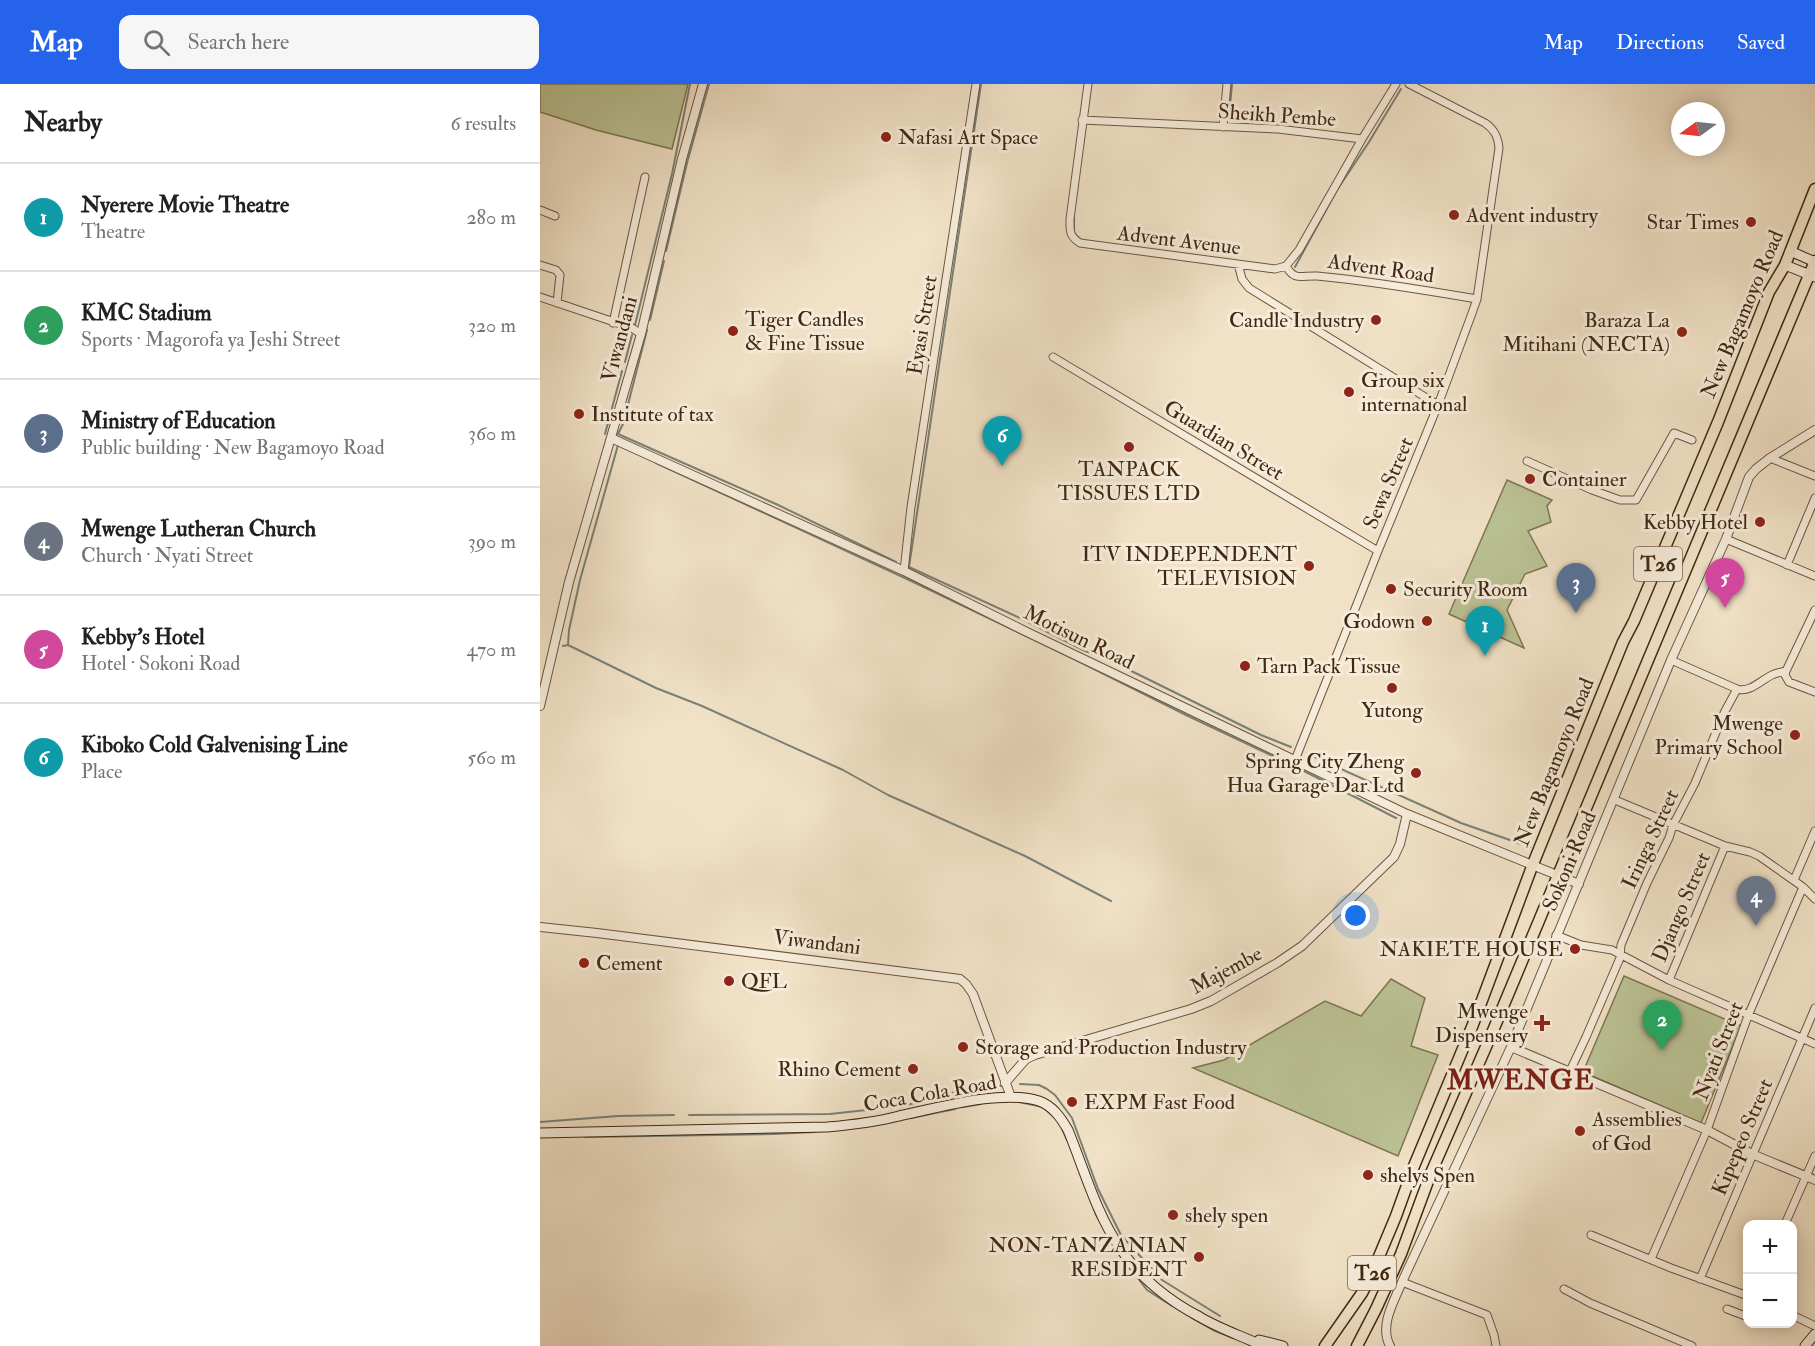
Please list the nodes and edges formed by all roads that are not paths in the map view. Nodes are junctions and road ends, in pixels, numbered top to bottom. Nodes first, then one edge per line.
1 (703, 84) edge
2 (976, 84) edge
3 (1088, 84) edge
4 (1227, 84) edge
5 (1396, 84) edge
6 (1409, 84) edge
7 (1082, 120) junction
8 (1223, 127) junction
9 (1362, 139) junction
10 (645, 177) dead end
11 (1815, 189) edge
12 (540, 210) edge
13 (555, 216) dead end
14 (1790, 251) junction
15 (1815, 262) edge
16 (1238, 264) junction
17 (540, 265) edge
18 (1785, 265) junction
19 (1286, 266) junction
20 (1812, 276) edge
21 (540, 297) edge
22 (1477, 299) junction
23 (557, 303) junction
24 (613, 323) junction
25 (641, 334) junction
26 (1053, 357) dead end
27 (1438, 405) junction
28 (1815, 430) edge
29 (611, 438) junction
30 (1692, 440) dead end
31 (1770, 458) junction
32 (1527, 461) dead end
33 (1815, 476) edge
34 (1815, 498) edge
35 (1726, 539) junction
36 (1378, 551) junction
37 (1787, 565) junction
38 (904, 571) junction
39 (1815, 576) edge
40 (1815, 610) edge
41 (1671, 660) junction
42 (1786, 670) junction
43 (1737, 689) junction
44 (1815, 692) edge
45 (540, 702) edge
46 (1295, 760) junction
47 (1615, 800) junction
48 (1407, 814) junction
49 (1673, 825) junction
50 (1815, 831) edge
51 (1725, 846) junction
52 (1533, 864) junction
53 (1558, 876) junction
54 (1794, 880) junction
55 (1579, 884) junction
56 (1803, 887) junction
57 (1815, 899) edge
58 (540, 927) edge
59 (1556, 935) junction
60 (1621, 956) junction
61 (1669, 980) junction
62 (1815, 1008) edge
63 (1748, 1016) junction
64 (1803, 1038) junction
65 (1815, 1044) edge
66 (1511, 1047) junction
67 (1570, 1071) junction
68 (1005, 1083) junction
69 (1011, 1097) junction
70 (1707, 1130) junction
71 (540, 1133) edge
72 (1752, 1154) junction
73 (1815, 1156) edge
74 (1811, 1178) edge
75 (1787, 1220) edge
76 (1592, 1235) dead end
77 (1651, 1259) junction
78 (1700, 1279) junction
79 (1402, 1282) junction
80 (1564, 1289) dead end
81 (1743, 1294) edge
82 (1376, 1309) junction
83 (1727, 1309) dead end
84 (1743, 1315) edge
85 (1797, 1317) edge
86 (1815, 1326) edge
87 (1815, 1334) edge
88 (1242, 1336) junction
89 (1263, 1346) edge
90 (1283, 1346) edge
91 (1325, 1346) edge
92 (1357, 1346) edge
93 (1365, 1346) edge
94 (1390, 1346) edge
95 (1496, 1346) edge
96 (1692, 1346) edge
97 (1806, 1346) edge

1 - 25 street, Viwandani
2 - 38 street, Eyasi Street
3 - 7 street
4 - 8 street
5 - 9 street
6 - 22 street, Sewa Street
7 - 8 street, Sheikh Pembe
7 - 16 street, Advent Avenue
8 - 9 street, Sheikh Pembe
9 - 19 street
10 - 24 street
11 - 14 highway, New Bagamoyo Road / T26
12 - 13 street
14 - 15 main road
14 - 18 highway, New Bagamoyo Road / T26
15 - 20 highway, T26
16 - 19 street, Advent Avenue
16 - 27 street
17 - 23 street
18 - 20 main road
18 - 52 highway, New Bagamoyo Road / T26
19 - 22 street, Advent Road
20 - 53 highway, T26
21 - 23 street
22 - 27 street, Sewa Street
23 - 24 street
24 - 25 street
25 - 29 street, Viwandani
26 - 36 street, Guardian Street
27 - 36 street, Sewa Street
28 - 31 street, Sokoni Road
29 - 38 street, Motisun Road
29 - 45 street, Viwandani
30 - 32 street
31 - 33 street
31 - 35 street, Sokoni Road
34 - 37 street
35 - 37 street
35 - 41 street, Sokoni Road
36 - 46 street, Sewa Street
37 - 39 street
38 - 46 street, Motisun Road
40 - 42 street
41 - 43 street
41 - 47 street, Sokoni Road
42 - 43 street
42 - 44 street
43 - 49 street, Iringa Street
46 - 48 street, Motisun Road
47 - 49 street
47 - 55 street, Sokoni Road
48 - 52 street, Motisun Road
48 - 68 street, Majembe
49 - 51 street
49 - 60 street, Iringa Street
50 - 54 street
51 - 54 street
51 - 61 street, Django Street
52 - 53 street, Motisun Road
52 - 91 highway, New Bagamoyo Road / T26
53 - 55 street, Motisun Road
53 - 82 highway, T26
54 - 56 street
55 - 59 street, Sokoni Road
56 - 57 street
56 - 63 street, Nyati Street
58 - 68 street, Viwandani
59 - 60 street
59 - 66 street, Sokoni Road
60 - 61 street
60 - 67 street, Iringa Street
61 - 63 street
62 - 64 street, Kipepeo Street
63 - 64 street
63 - 70 street, Nyati Street
64 - 65 street
64 - 72 street, Kipepeo Street
66 - 67 street
66 - 79 street, Sokoni Road
67 - 70 street
68 - 69 street, Viwandani
69 - 71 main road, Coca Cola Road
69 - 88 main road, Coca Cola Road
70 - 72 street
70 - 77 street, Nyati Street
72 - 74 street
72 - 78 street, Kipepeo Street
73 - 74 street
74 - 75 street
76 - 77 street
77 - 78 street
78 - 81 street
79 - 94 street, Sokoni Road
79 - 95 street
80 - 96 street
82 - 92 highway, T26
82 - 93 highway
83 - 84 street
85 - 86 street
87 - 97 main road
88 - 89 main road, Coca Cola Road
88 - 90 main road, Coca Cola Road

